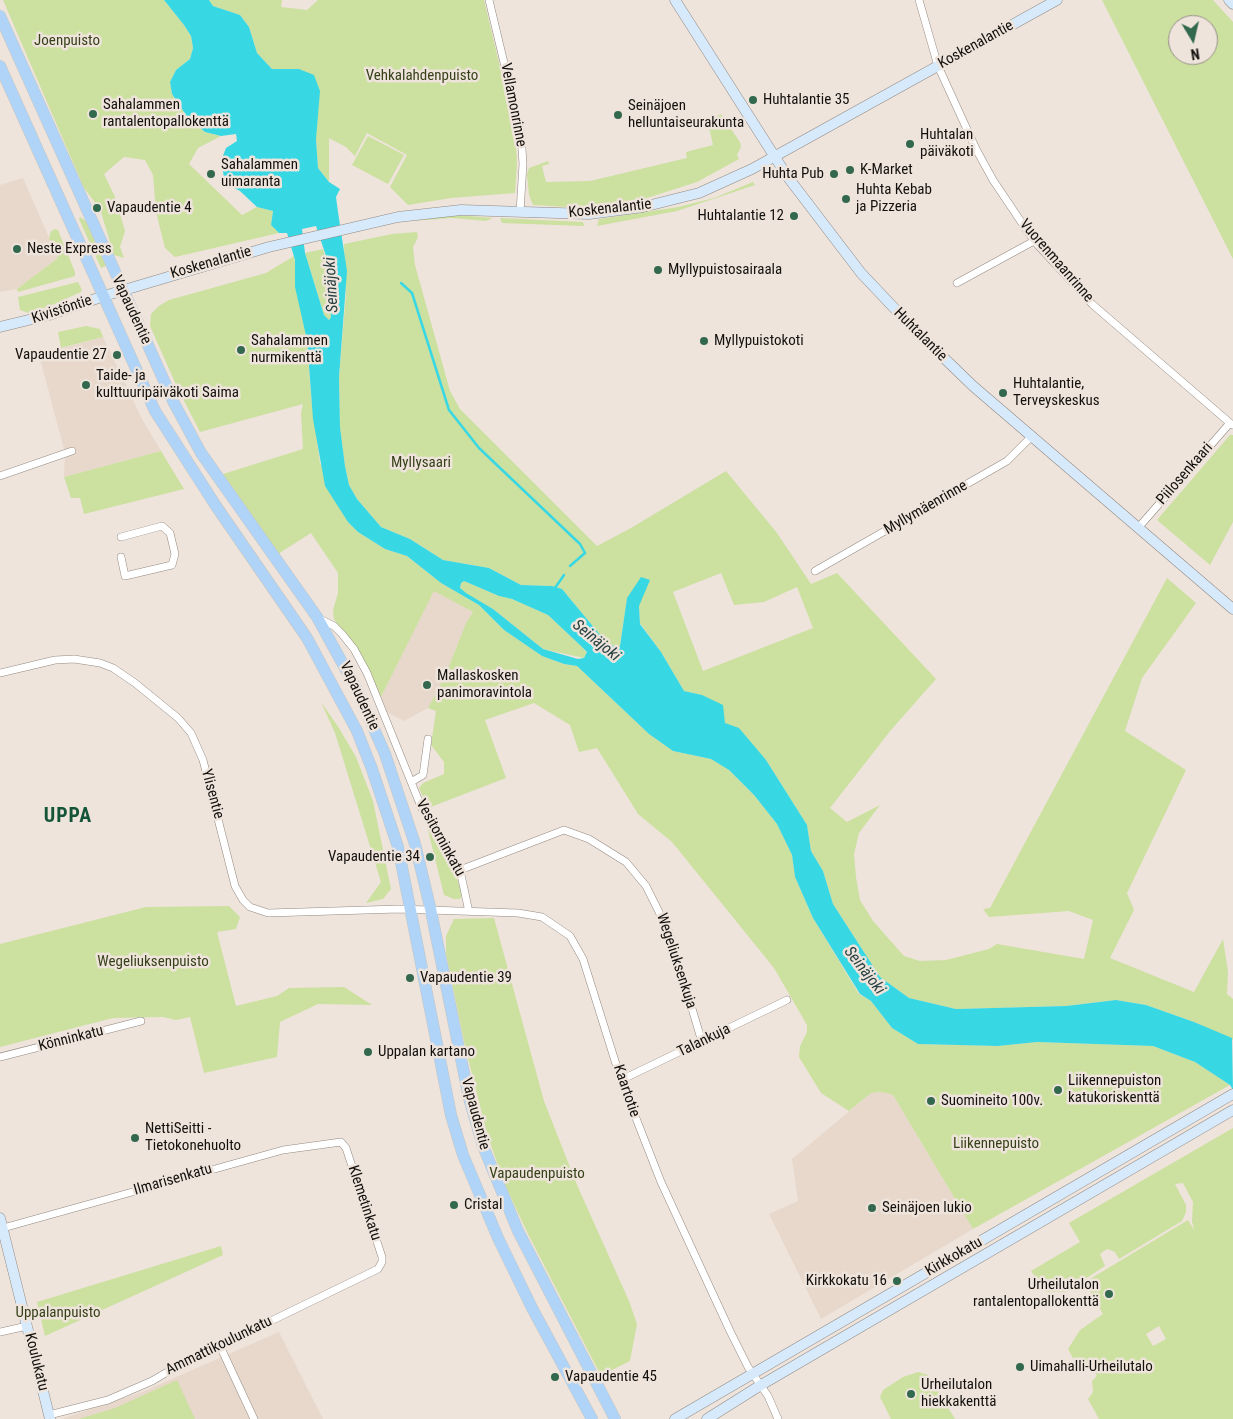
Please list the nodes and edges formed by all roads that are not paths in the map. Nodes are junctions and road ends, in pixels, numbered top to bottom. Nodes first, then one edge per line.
1 (489, 0) edge
2 (675, 0) edge
3 (919, 0) edge
4 (1057, 0) edge
5 (1229, 0) edge
6 (1233, 4) edge
7 (0, 16) edge
8 (0, 66) edge
9 (938, 66) junction
10 (773, 156) junction
11 (520, 212) junction
12 (1034, 241) junction
13 (957, 283) dead end
14 (122, 290) junction
15 (104, 296) junction
16 (0, 327) edge
17 (1232, 424) edge
18 (1032, 437) junction
19 (72, 450) dead end
20 (0, 476) edge
21 (1138, 528) junction
22 (121, 537) dead end
23 (120, 557) dead end
24 (815, 572) dead end
25 (1233, 609) edge
26 (317, 617) junction
27 (0, 673) edge
28 (428, 740) dead end
29 (411, 782) junction
30 (460, 870) junction
31 (410, 910) junction
32 (431, 911) junction
33 (469, 912) junction
34 (787, 1000) dead end
35 (141, 1021) dead end
36 (702, 1042) junction
37 (0, 1057) edge
38 (621, 1080) junction
39 (1233, 1094) edge
40 (1233, 1110) edge
41 (345, 1144) joint
42 (1, 1222) edge
43 (382, 1262) joint
44 (27, 1326) junction
45 (0, 1332) edge
46 (220, 1346) junction
47 (753, 1374) junction
48 (760, 1385) junction
49 (50, 1417) edge
50 (254, 1419) edge
51 (592, 1419) edge
52 (615, 1419) edge
53 (675, 1419) edge
54 (707, 1419) edge
55 (778, 1419) edge

1 - 11 street, Vellamonrinne
2 - 10 main road, Huhtalantie
3 - 9 street, Vuorenmaanrinne
4 - 9 main road, Koskenalantie
5 - 6 main road
7 - 14 main road, Vapaudentie
8 - 15 main road, Vapaudentie
9 - 10 main road, Koskenalantie
9 - 12 street, Vuorenmaanrinne
10 - 11 main road, Koskenalantie
10 - 18 main road, Huhtalantie
11 - 14 main road, Koskenalantie
12 - 13 street
12 - 17 street, Vuorenmaanrinne
14 - 15 main road, Kivistöntie
14 - 26 main road, Vapaudentie
15 - 16 main road, Kivistöntie
15 - 31 main road, Vapaudentie
17 - 21 street, Piilosenkaari
18 - 21 main road, Huhtalantie
18 - 24 street, Myllymäenrinne
19 - 20 street
21 - 25 main road, Huhtalantie
22 - 23 street
26 - 29 street, Vesitorninkatu
26 - 32 main road, Vapaudentie
27 - 31 street, Ylisentie
28 - 29 street
29 - 30 street, Vesitorninkatu
30 - 33 street, Vesitorninkatu
30 - 36 street, Wegeliuksenkuja
31 - 32 street, Ylisentie
31 - 51 main road, Vapaudentie
32 - 33 street, Kaartotie
32 - 52 main road, Vapaudentie
33 - 38 street, Kaartotie
34 - 36 street, Talankuja
35 - 37 street, Könninkatu
36 - 38 street, Talankuja
38 - 47 street, Kaartotie
39 - 47 main road, Kirkkokatu
40 - 48 main road, Kirkkokatu
41 - 42 street, Ilmarisenkatu
41 - 43 street, Klemetinkatu
42 - 44 main road, Koulukatu
43 - 46 street, Ammattikoulunkatu
44 - 45 street
44 - 49 main road, Koulukatu
46 - 49 street, Ammattikoulunkatu
46 - 50 street
47 - 48 street, Kaartotie
47 - 53 main road, Kirkkokatu
48 - 54 main road, Kirkkokatu
48 - 55 street, Kaartotie

